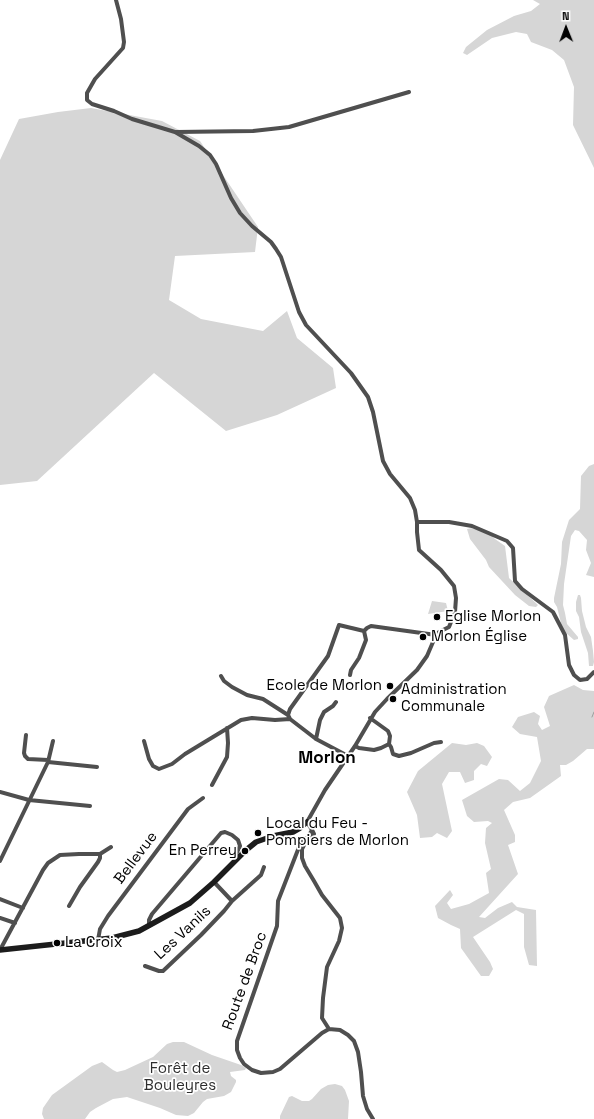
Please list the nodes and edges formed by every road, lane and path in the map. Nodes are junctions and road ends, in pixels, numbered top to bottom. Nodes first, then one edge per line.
1 (116, 0) edge
2 (409, 92) dead end
3 (175, 132) junction
4 (417, 522) junction
5 (364, 631) junction
6 (436, 635) junction
7 (594, 672) edge
8 (350, 675) dead end
9 (220, 676) dead end
10 (336, 702) dead end
11 (289, 717) junction
12 (370, 718) junction
13 (227, 728) junction
14 (26, 735) dead end
15 (316, 739) junction
16 (53, 741) dead end
17 (144, 741) dead end
18 (441, 742) dead end
19 (389, 744) junction
20 (355, 746) junction
21 (348, 756) junction
22 (48, 761) junction
23 (97, 767) dead end
24 (212, 785) dead end
25 (0, 792) edge
26 (203, 798) dead end
27 (29, 800) junction
28 (90, 806) dead end
29 (307, 822) junction
30 (312, 830) junction
31 (111, 847) dead end
32 (100, 854) junction
33 (235, 861) junction
34 (0, 862) edge
35 (264, 867) dead end
36 (214, 882) junction
37 (0, 899) edge
38 (232, 901) junction
39 (68, 906) dead end
40 (23, 908) junction
41 (0, 918) edge
42 (15, 923) junction
43 (149, 927) junction
44 (2, 940) edge
45 (98, 940) junction
46 (0, 950) edge
47 (145, 966) dead end
48 (329, 1029) junction
49 (373, 1119) edge

1 - 3 street
2 - 3 street
3 - 4 street
4 - 6 street
4 - 7 street
5 - 6 street
5 - 8 street
5 - 11 street
6 - 12 street
9 - 11 street
10 - 15 street
11 - 13 street
11 - 15 street
12 - 19 street
12 - 20 street
13 - 17 street
13 - 24 street
14 - 22 street
15 - 21 street
16 - 22 street
18 - 19 street
19 - 20 street
20 - 21 street
21 - 29 street
22 - 23 street
22 - 27 street
25 - 27 street
26 - 45 street, Bellevue
27 - 28 street
27 - 34 street
29 - 30 street
29 - 33 street
30 - 48 street
30 - 48 street, Route de Broc
31 - 32 street
32 - 39 street
32 - 40 street
33 - 36 street
33 - 43 street
35 - 38 street, Les Vanils
36 - 38 street, Les Vanils
36 - 43 street
37 - 40 street
38 - 47 street, Les Vanils
40 - 42 street
41 - 42 street
42 - 44 street
43 - 45 street
44 - 46 street
45 - 46 street
48 - 49 street

